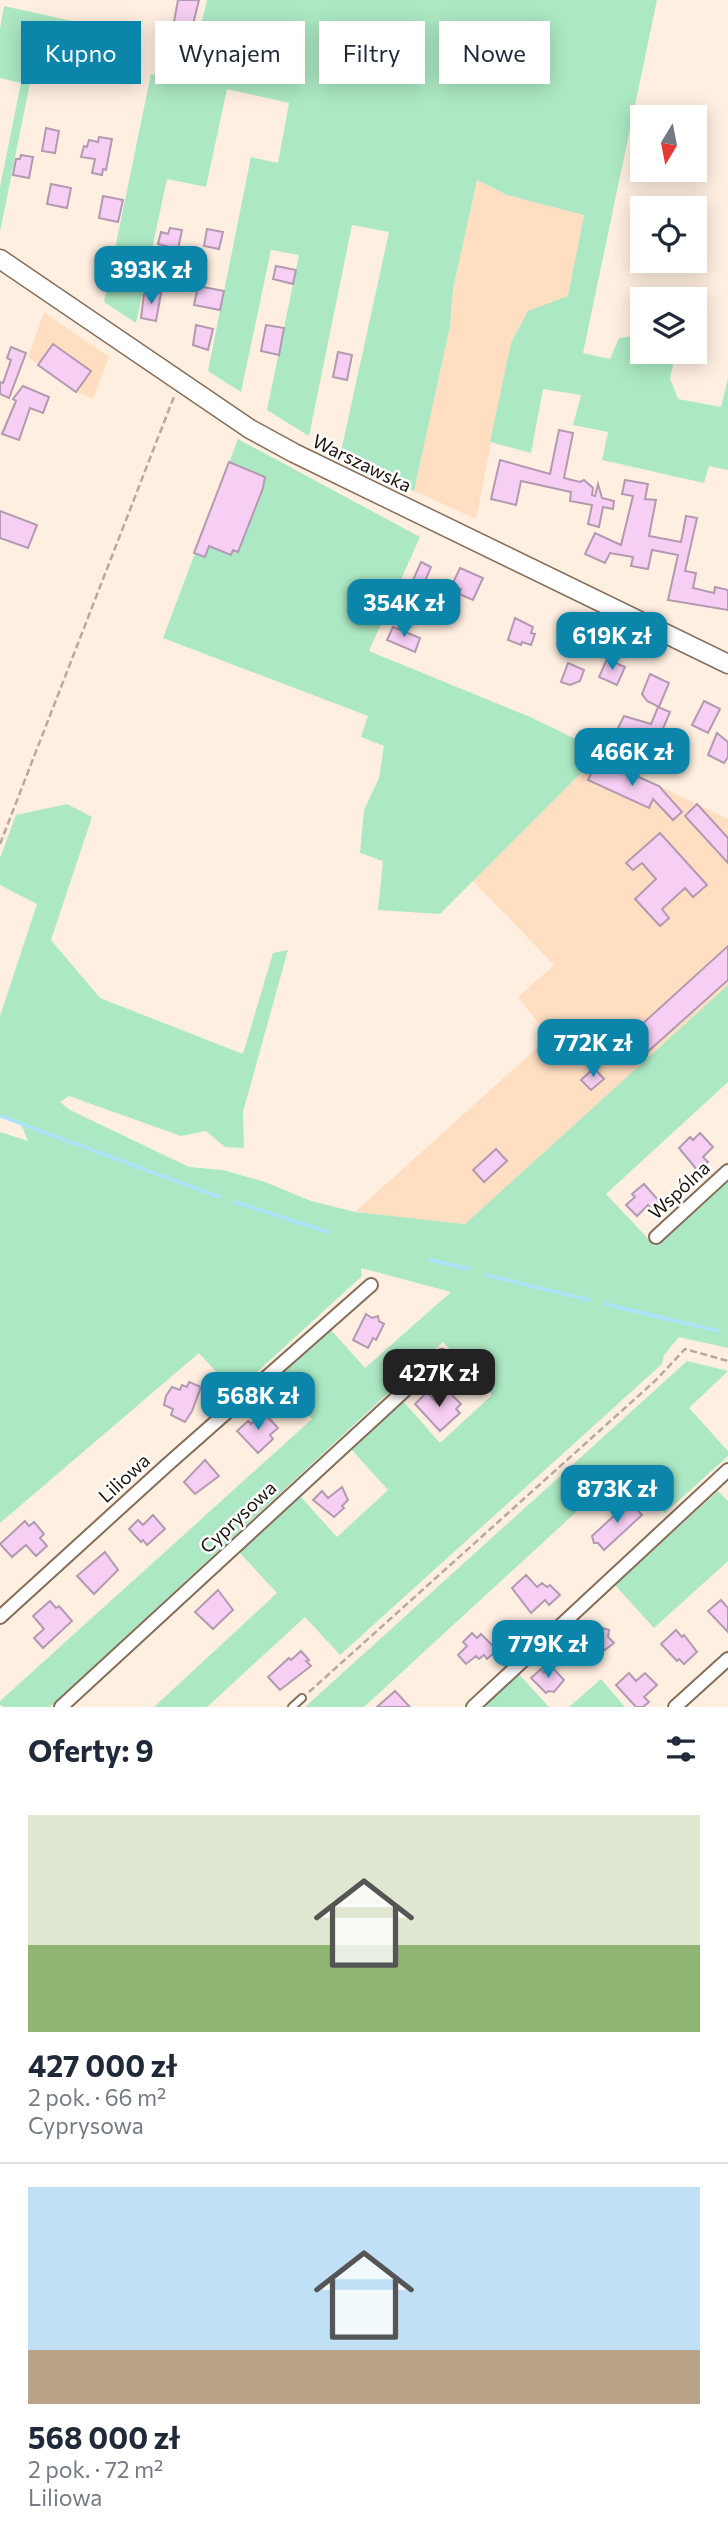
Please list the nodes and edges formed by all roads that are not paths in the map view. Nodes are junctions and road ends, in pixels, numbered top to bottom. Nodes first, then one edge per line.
1 (0, 259) edge
2 (728, 664) edge
3 (728, 1171) edge
4 (656, 1237) dead end
5 (371, 1285) dead end
6 (442, 1356) dead end
7 (728, 1470) edge
8 (0, 1617) edge
9 (728, 1659) edge
10 (302, 1698) road end
11 (61, 1707) edge
12 (292, 1707) edge
13 (473, 1707) edge
14 (675, 1707) edge

1 - 2 main road, Warszawska
3 - 4 street, Wspólna
5 - 8 street, Liliowa
6 - 11 street, Cyprysowa
7 - 13 street
9 - 14 street
10 - 12 lane

